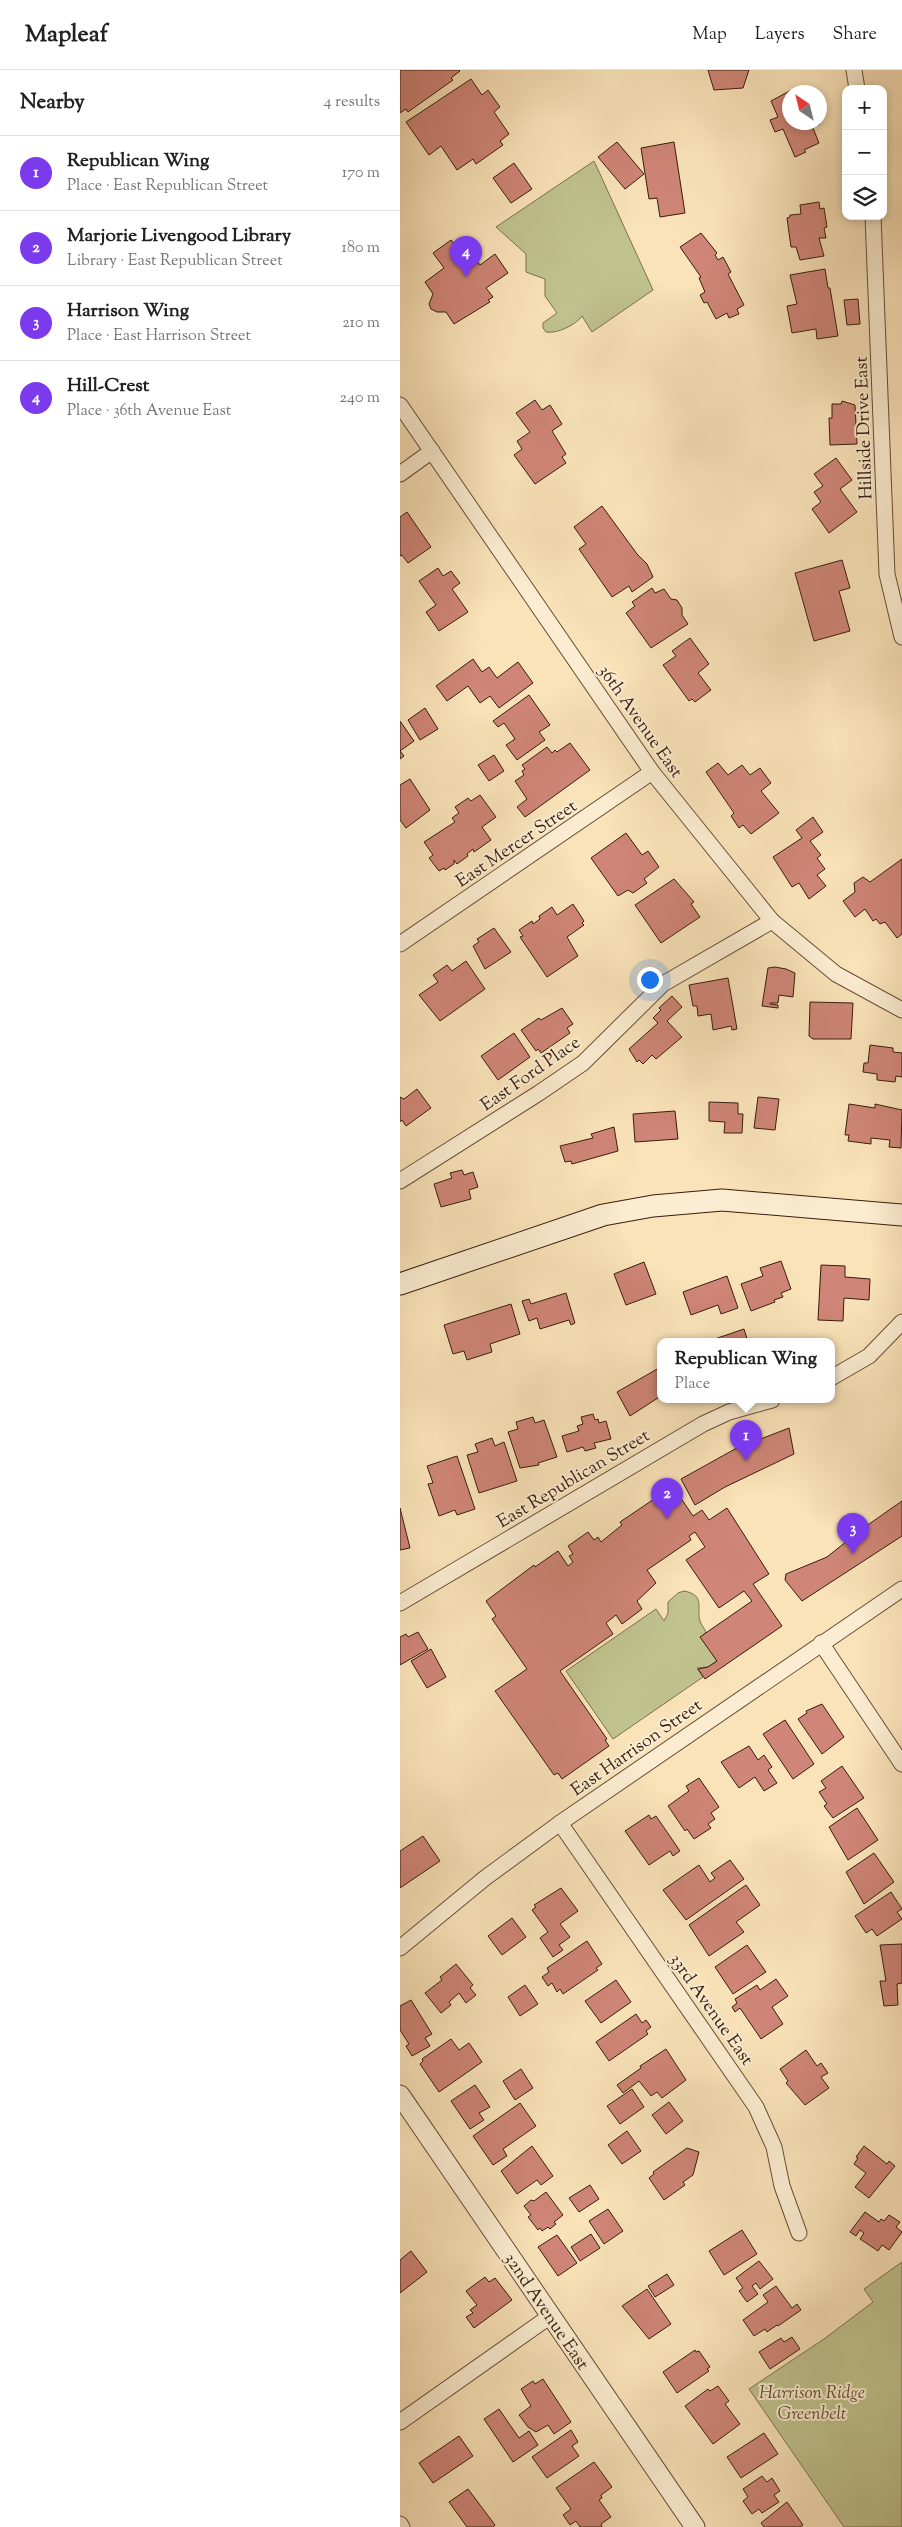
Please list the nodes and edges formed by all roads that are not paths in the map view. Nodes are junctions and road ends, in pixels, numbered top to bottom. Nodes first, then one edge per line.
1 (854, 70) edge
2 (856, 85) edge
3 (873, 220) edge
4 (400, 404) edge
5 (432, 451) junction
6 (400, 474) edge
7 (902, 637) edge
8 (652, 772) junction
9 (772, 921) junction
10 (401, 941) edge
11 (902, 1010) edge
12 (400, 1181) edge
13 (902, 1215) edge
14 (400, 1284) edge
15 (902, 1322) edge
16 (835, 1376) edge
17 (761, 1403) edge
18 (902, 1589) edge
19 (400, 1603) edge
20 (821, 1644) junction
21 (902, 1764) edge
22 (560, 1823) junction
23 (400, 1948) edge
24 (400, 2095) edge
25 (800, 2233) dead end
26 (550, 2317) junction
27 (402, 2417) edge
28 (695, 2527) edge

1 - 2 street
3 - 7 street, Hillside Drive East
4 - 5 street, 36th Avenue East
5 - 6 street
5 - 8 street, 36th Avenue East
8 - 9 street, 36th Avenue East
8 - 10 street, East Mercer Street
9 - 11 street, 36th Avenue East
9 - 12 street, East Ford Place
13 - 14 main road
15 - 16 street
17 - 19 street, East Republican Street
18 - 20 street, East Harrison Street
20 - 21 street
20 - 22 street, East Harrison Street
22 - 23 street, East Harrison Street
22 - 25 street, 33rd Avenue East
24 - 26 street, 32nd Avenue East
26 - 27 street
26 - 28 street, 32nd Avenue East

